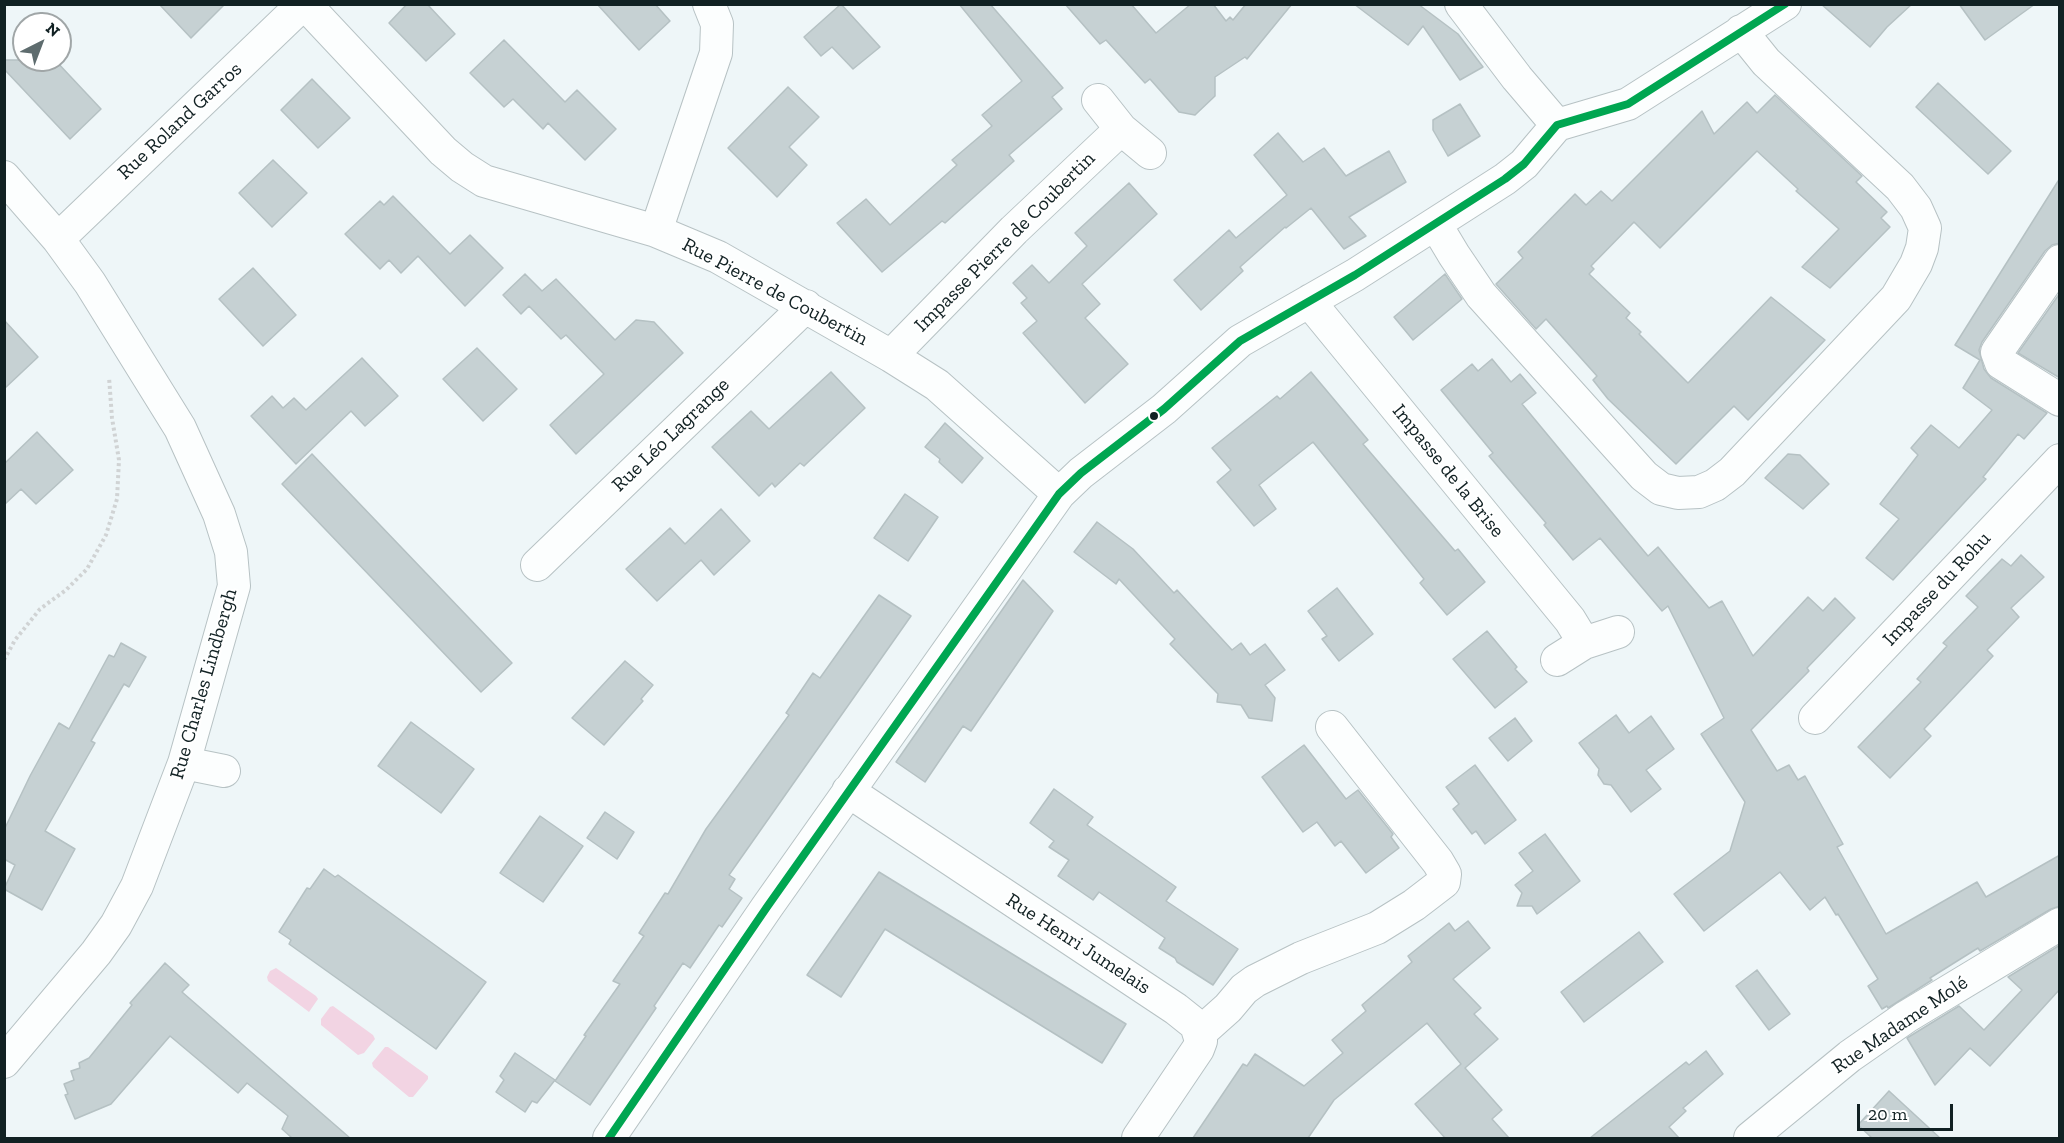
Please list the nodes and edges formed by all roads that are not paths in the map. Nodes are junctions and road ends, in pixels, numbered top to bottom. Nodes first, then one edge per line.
1 (304, 4) edge
2 (709, 4) edge
3 (1461, 4) edge
4 (1785, 4) edge
5 (1742, 31) junction
6 (1098, 100) dead end
7 (1557, 125) junction
8 (1121, 129) junction
9 (1150, 153) dead end
10 (4, 177) edge
11 (1436, 225) junction
12 (656, 231) junction
13 (57, 239) junction
14 (2060, 261) edge
15 (1311, 300) junction
16 (806, 306) junction
17 (891, 356) junction
18 (2060, 400) edge
19 (2060, 460) edge
20 (1059, 494) junction
21 (537, 565) dead end
22 (1618, 632) dead end
23 (1584, 643) junction
24 (1557, 660) dead end
25 (1815, 718) dead end
26 (1332, 727) dead end
27 (184, 764) junction
28 (224, 771) dead end
29 (848, 791) junction
30 (2060, 924) edge
31 (1200, 1033) junction
32 (4, 1062) edge
33 (609, 1138) edge
34 (1138, 1138) edge
35 (1750, 1138) edge

1 - 12 street, Rue Pierre de Coubertin
1 - 13 street, Rue Roland Garros
2 - 12 street
3 - 7 street
4 - 5 street
5 - 7 street
5 - 11 street
6 - 8 street
7 - 11 street
8 - 9 street
8 - 17 street, Impasse Pierre de Coubertin
10 - 13 street, Rue Charles Lindbergh
11 - 15 street
12 - 16 street, Rue Pierre de Coubertin
13 - 27 street, Rue Charles Lindbergh
14 - 18 street
15 - 20 street
15 - 23 street, Impasse de la Brise
16 - 17 street, Rue Pierre de Coubertin
16 - 21 street, Rue Léo Lagrange
17 - 20 street, Rue Pierre de Coubertin
19 - 25 street, Impasse du Rohu
20 - 29 street
22 - 23 street
23 - 24 street
26 - 31 street
27 - 28 street
27 - 32 street, Rue Charles Lindbergh
29 - 31 street, Rue Henri Jumelais
29 - 33 street
30 - 35 street, Rue Madame Molé
31 - 34 street

